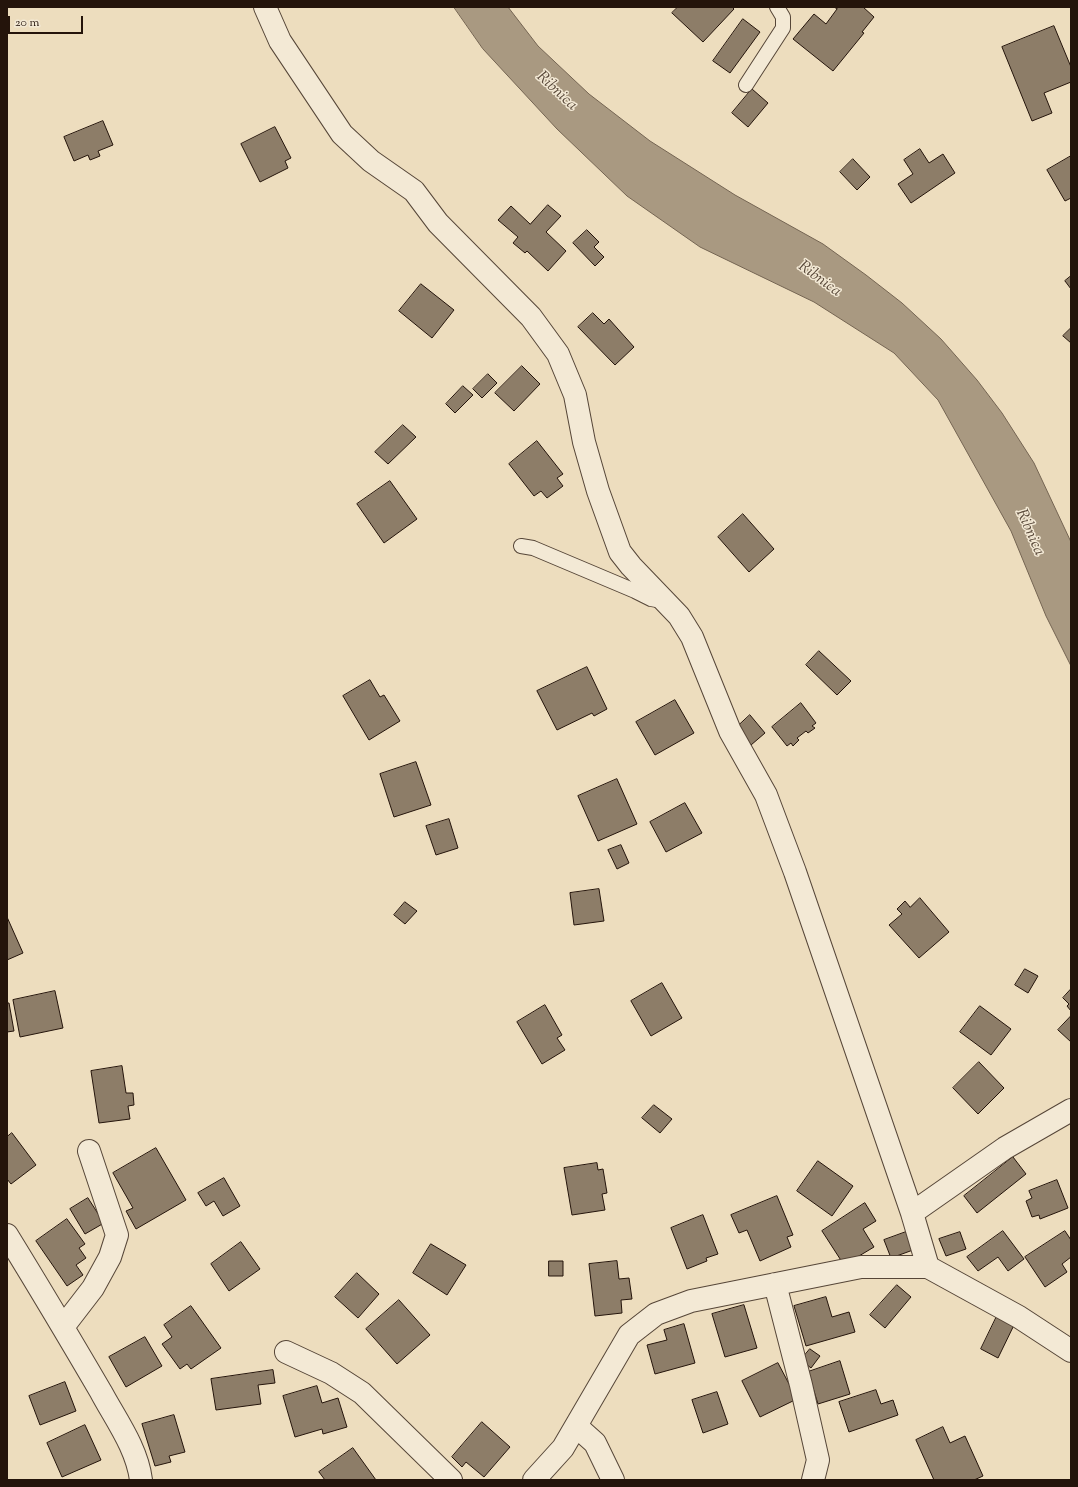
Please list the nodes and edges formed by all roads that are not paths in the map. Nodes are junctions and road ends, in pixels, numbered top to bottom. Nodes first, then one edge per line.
1 (265, 7) edge
2 (777, 7) edge
3 (746, 85) dead end
4 (521, 546) dead end
5 (665, 600) junction
6 (1071, 1110) edge
7 (89, 1151) dead end
8 (912, 1213) junction
9 (7, 1235) edge
10 (928, 1266) junction
11 (775, 1284) junction
12 (63, 1327) junction
13 (1071, 1351) edge
14 (286, 1352) dead end
15 (576, 1426) junction
16 (141, 1480) edge
17 (451, 1480) edge
18 (534, 1480) edge
19 (613, 1480) edge
20 (813, 1480) edge

1 - 5 street
2 - 3 lane
4 - 5 lane
5 - 8 street
6 - 8 street
7 - 12 street
8 - 10 street
9 - 12 street
10 - 11 street
10 - 13 street
11 - 15 street
11 - 20 street
12 - 16 street
14 - 17 street
15 - 18 street
15 - 19 street

